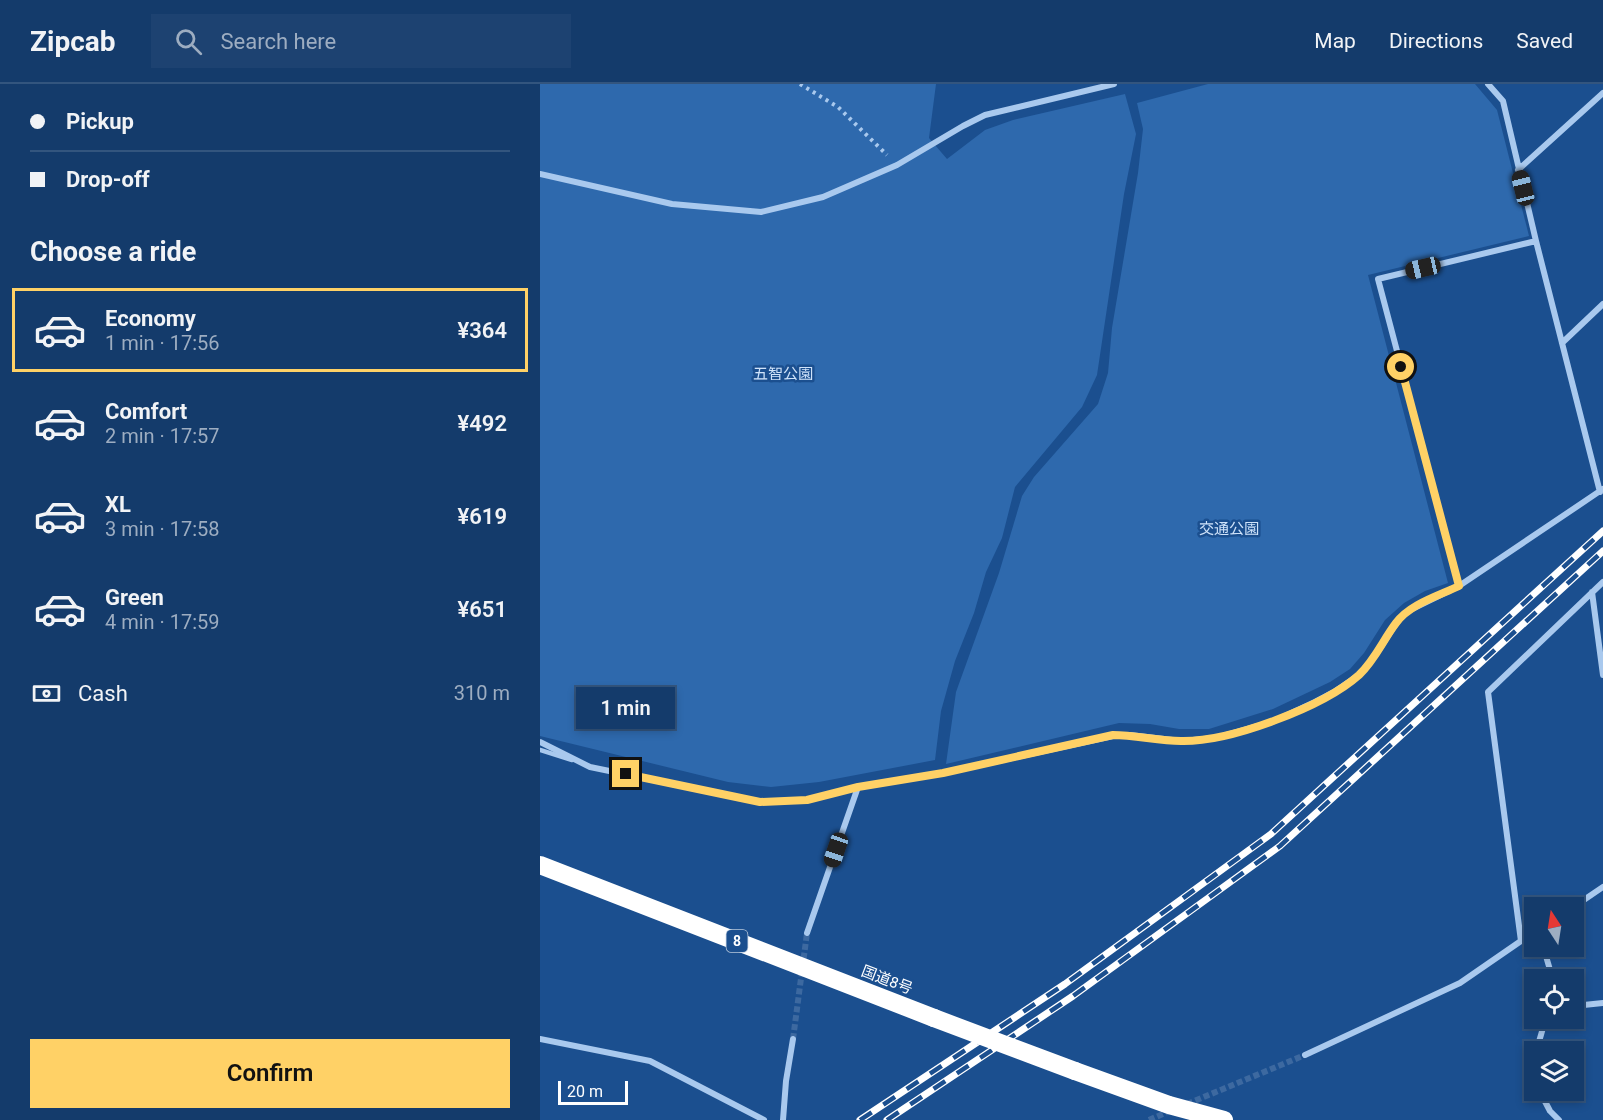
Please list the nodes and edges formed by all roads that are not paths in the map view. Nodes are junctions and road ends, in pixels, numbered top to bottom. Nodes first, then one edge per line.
1 (1114, 84) edge
2 (1488, 84) edge
3 (1603, 93) edge
4 (1518, 170) junction
5 (540, 174) edge
6 (1536, 241) junction
7 (1603, 304) edge
8 (1562, 343) junction
9 (1602, 490) edge
10 (1603, 582) edge
11 (1459, 586) junction
12 (1592, 592) junction
13 (1603, 675) edge
14 (540, 742) edge
15 (540, 750) edge
16 (590, 766) junction
17 (858, 787) junction
18 (540, 865) edge
19 (1603, 886) edge
20 (1584, 899) edge
21 (807, 933) tunnel mouth
22 (1524, 939) edge
23 (1521, 941) junction
24 (1603, 1003) edge
25 (1584, 1005) edge
26 (540, 1039) edge
27 (793, 1039) tunnel mouth
28 (1305, 1055) tunnel mouth
29 (1545, 1101) edge
30 (764, 1120) edge
31 (783, 1120) edge
32 (1224, 1120) edge
33 (1559, 1120) edge

1 - 5 street
2 - 4 street
3 - 4 street
4 - 6 street
6 - 8 street
6 - 11 street
7 - 8 street
8 - 9 street
9 - 11 street
10 - 12 street
11 - 17 street
12 - 13 street
12 - 23 street
14 - 16 street
15 - 16 lane
16 - 17 street
17 - 21 street
18 - 32 highway, 国道8号 / 8, bridge
19 - 20 street
22 - 23 street
23 - 28 street
24 - 25 street
26 - 30 street
27 - 31 street
29 - 33 street

